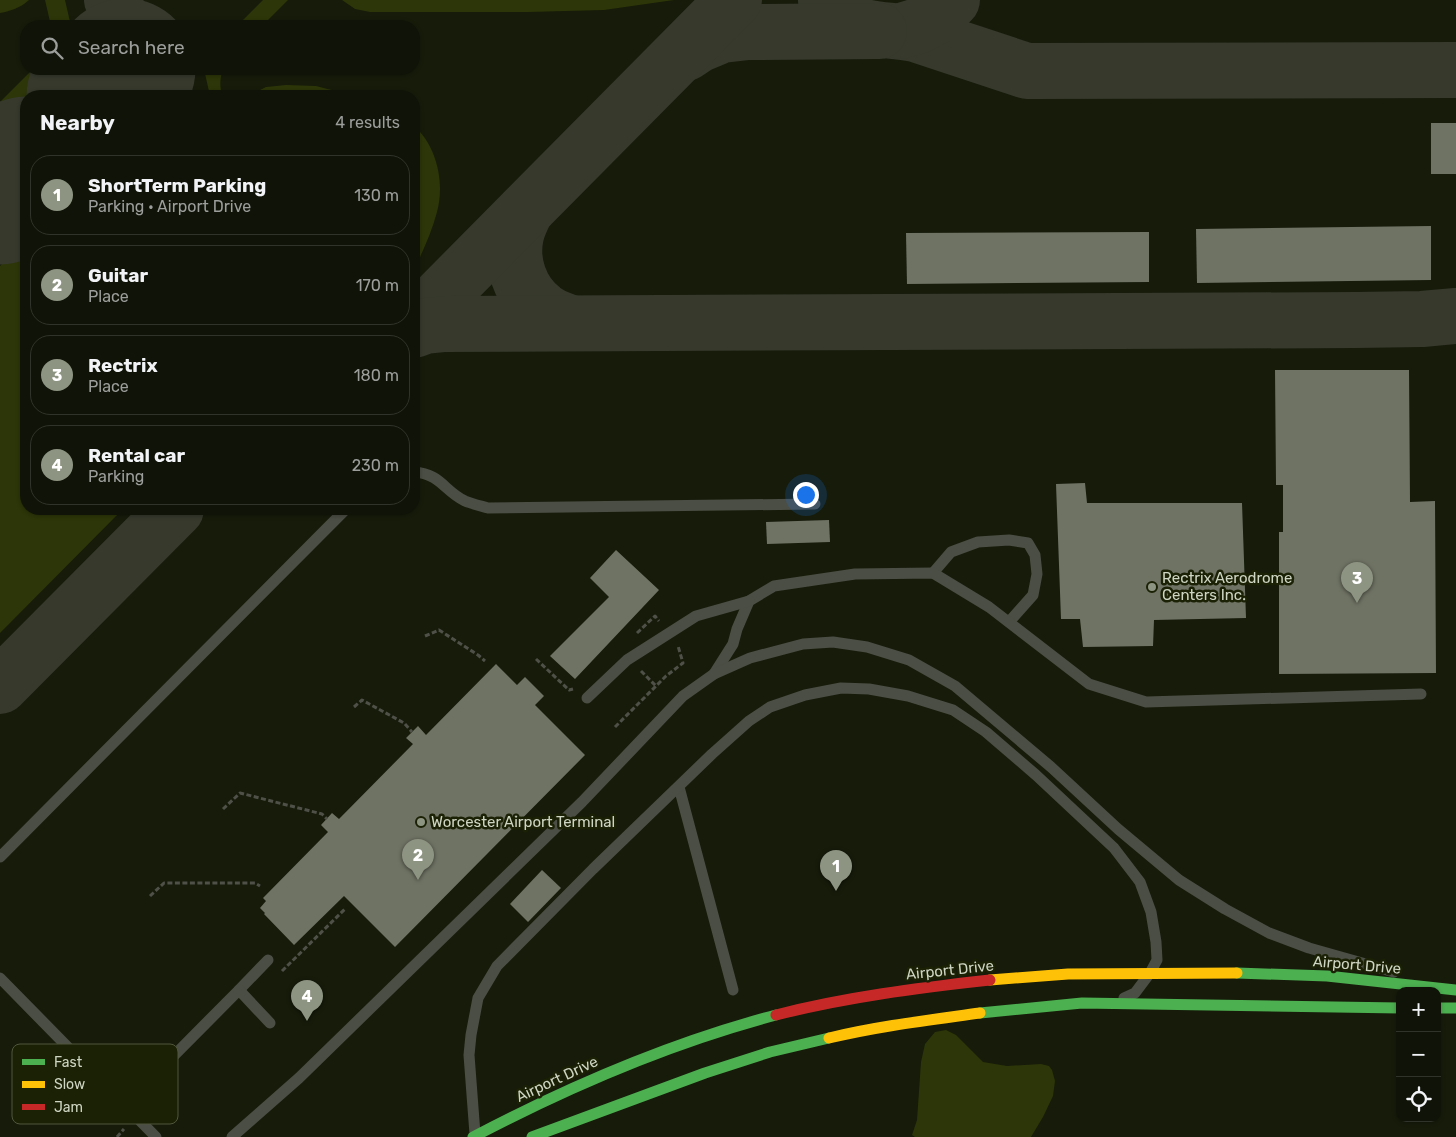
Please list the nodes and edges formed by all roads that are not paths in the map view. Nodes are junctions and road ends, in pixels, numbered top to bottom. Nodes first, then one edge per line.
1 (420, 473) edge
2 (815, 504) dead end
3 (340, 515) edge
4 (933, 573) junction
5 (749, 602) junction
6 (1009, 622) junction
7 (714, 674) junction
8 (1421, 694) dead end
9 (587, 698) dead end
10 (679, 786) junction
11 (0, 857) edge
12 (268, 960) dead end
13 (1150, 973) junction
14 (0, 978) edge
15 (1456, 989) edge
16 (239, 990) junction
17 (733, 990) dead end
18 (1111, 1004) junction
19 (1396, 1008) edge
20 (1441, 1008) edge
21 (1456, 1008) edge
22 (270, 1023) dead end
23 (64, 1044) edge
24 (178, 1052) edge
25 (143, 1124) edge
26 (474, 1136) edge
27 (156, 1137) edge
28 (232, 1137) edge
29 (532, 1137) edge

1 - 2 lane
3 - 11 lane
4 - 5 lane
4 - 6 lane
4 - 6 lane
5 - 7 lane
5 - 9 lane
6 - 8 lane
7 - 15 lane
7 - 28 lane
10 - 13 lane
10 - 17 lane
10 - 26 lane
12 - 16 lane
13 - 15 main road, Airport Drive
13 - 18 lane
13 - 26 main road, Airport Drive
14 - 23 lane
16 - 22 lane
16 - 24 lane
18 - 19 main road
18 - 29 main road
20 - 21 main road
25 - 27 lane

